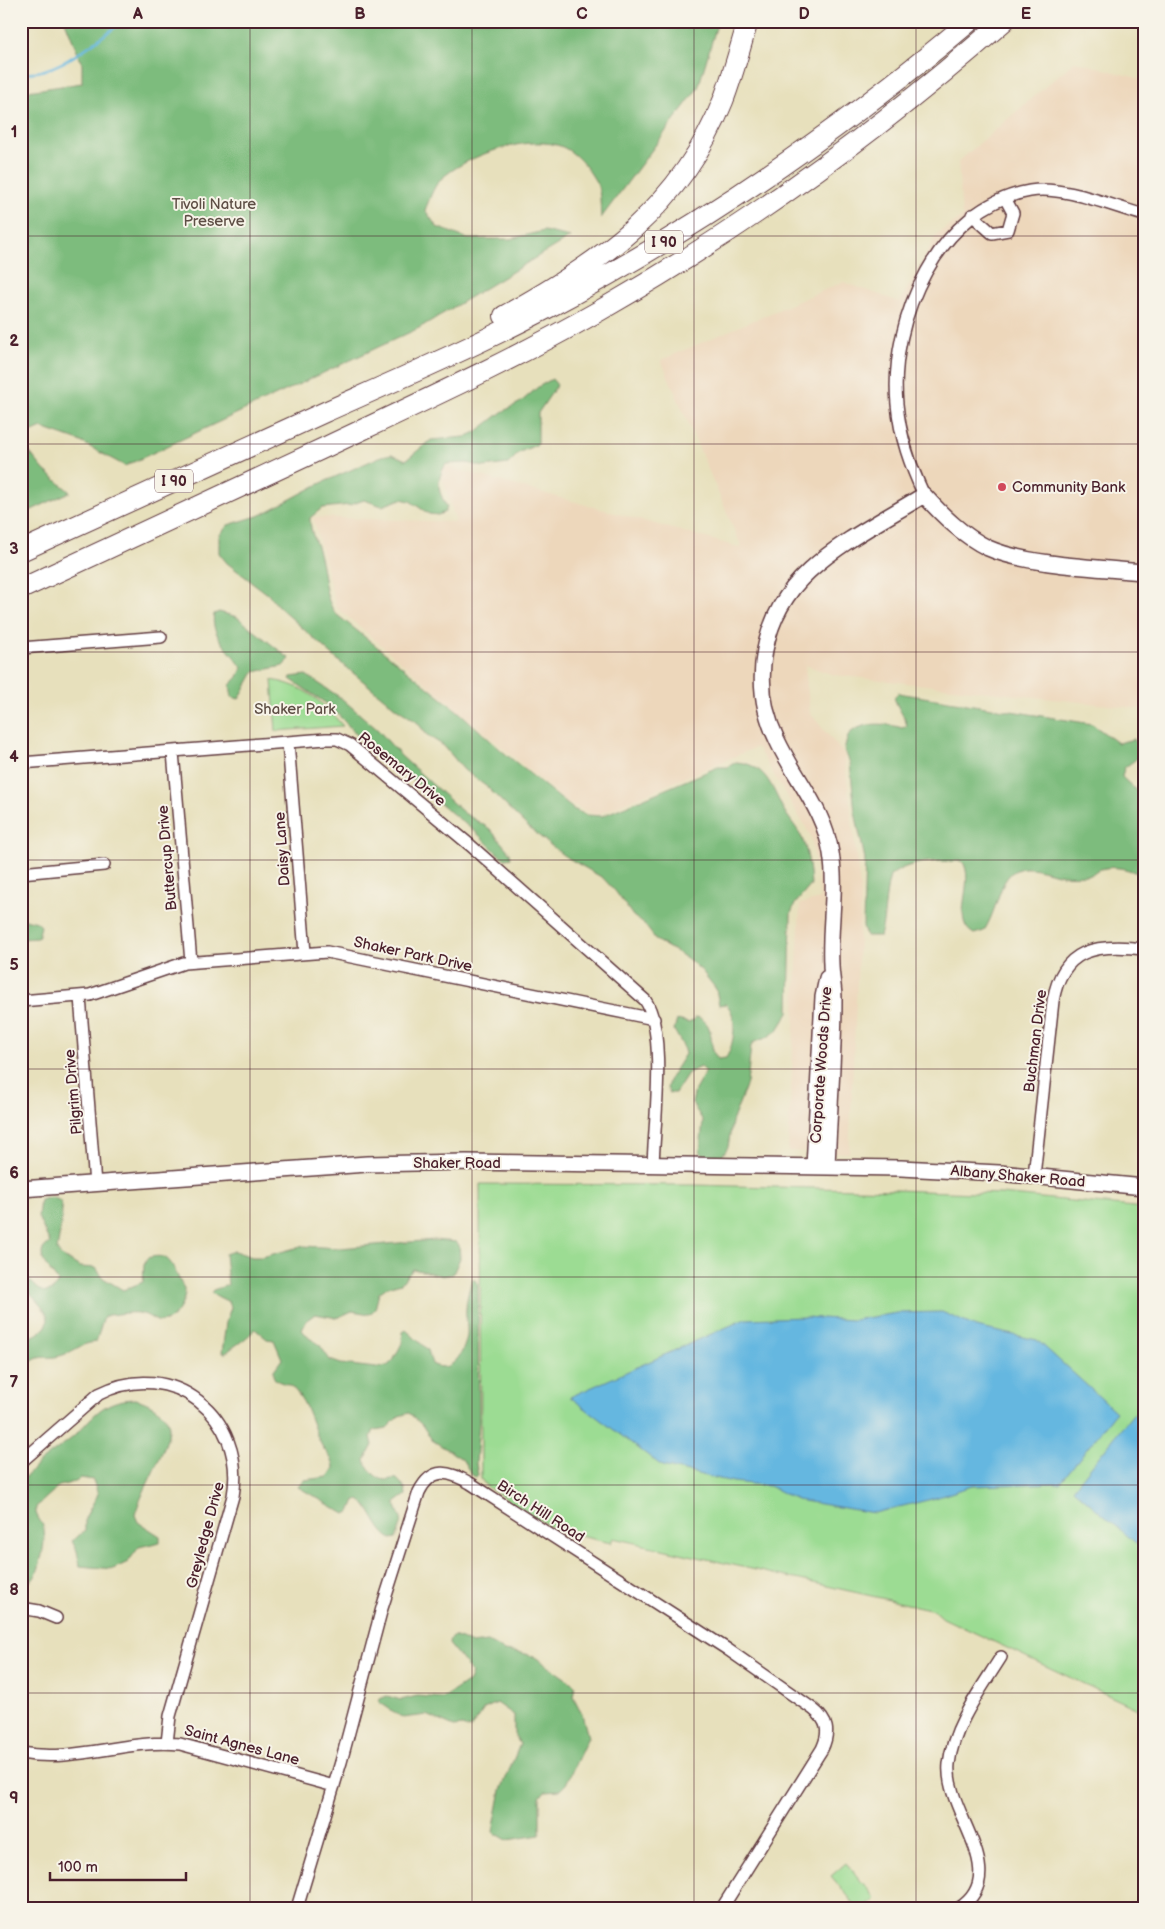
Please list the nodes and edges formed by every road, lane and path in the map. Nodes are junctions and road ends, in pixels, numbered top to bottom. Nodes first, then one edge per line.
1 (748, 21) edge
2 (970, 21) edge
3 (1004, 21) edge
4 (1020, 21) edge
5 (888, 118) junction
6 (1006, 198) junction
7 (972, 215) junction
8 (1144, 216) edge
9 (326, 412) junction
10 (924, 495) junction
11 (21, 551) edge
12 (1144, 572) edge
13 (21, 589) edge
14 (161, 637) dead end
15 (21, 648) edge
16 (288, 742) junction
17 (173, 752) junction
18 (21, 763) edge
19 (104, 865) dead end
20 (21, 873) edge
21 (1144, 949) edge
22 (305, 953) junction
23 (191, 962) junction
24 (80, 997) junction
25 (21, 1001) edge
26 (654, 1019) junction
27 (653, 1166) junction
28 (821, 1167) junction
29 (893, 1168) joint
30 (1034, 1176) junction
31 (95, 1184) junction
32 (1144, 1188) edge
33 (21, 1189) edge
34 (21, 1462) edge
35 (21, 1608) edge
36 (56, 1618) dead end
37 (1000, 1657) dead end
38 (167, 1743) junction
39 (21, 1753) edge
40 (334, 1786) junction
41 (974, 1894) junction
42 (977, 1906) dead end
43 (297, 1908) edge
44 (722, 1908) edge
45 (959, 1908) edge

1 - 9 highway
2 - 9 highway, I 90
3 - 5 highway, I 90
4 - 5 highway
5 - 13 highway, I 90
6 - 7 street
6 - 7 street
6 - 8 street
7 - 10 street
9 - 11 highway, I 90
10 - 12 main road
10 - 28 main road, Corporate Woods Drive
14 - 15 street
16 - 17 street, Rosemary Drive
16 - 22 street, Daisy Lane
16 - 26 street, Rosemary Drive
17 - 18 street, Rosemary Drive
17 - 23 street, Buttercup Drive
19 - 20 street
21 - 30 street, Buchman Drive
22 - 23 street, Shaker Park Drive
22 - 26 street, Shaker Park Drive
23 - 24 street, Shaker Park Drive
24 - 25 street, Shaker Park Drive
24 - 31 street, Pilgrim Drive
26 - 27 street
27 - 28 main road, Shaker Road
27 - 31 main road, Shaker Road
28 - 29 main road, Shaker Road
29 - 30 main road, Albany Shaker Road
30 - 32 main road, Albany Shaker Road
31 - 33 main road, Shaker Road
34 - 38 street, Greyledge Drive
35 - 36 street
37 - 41 street
38 - 39 street, Saint Agnes Lane
38 - 40 street, Saint Agnes Lane
40 - 43 street, Birch Hill Road
40 - 44 street, Birch Hill Road
41 - 42 street
41 - 45 street

